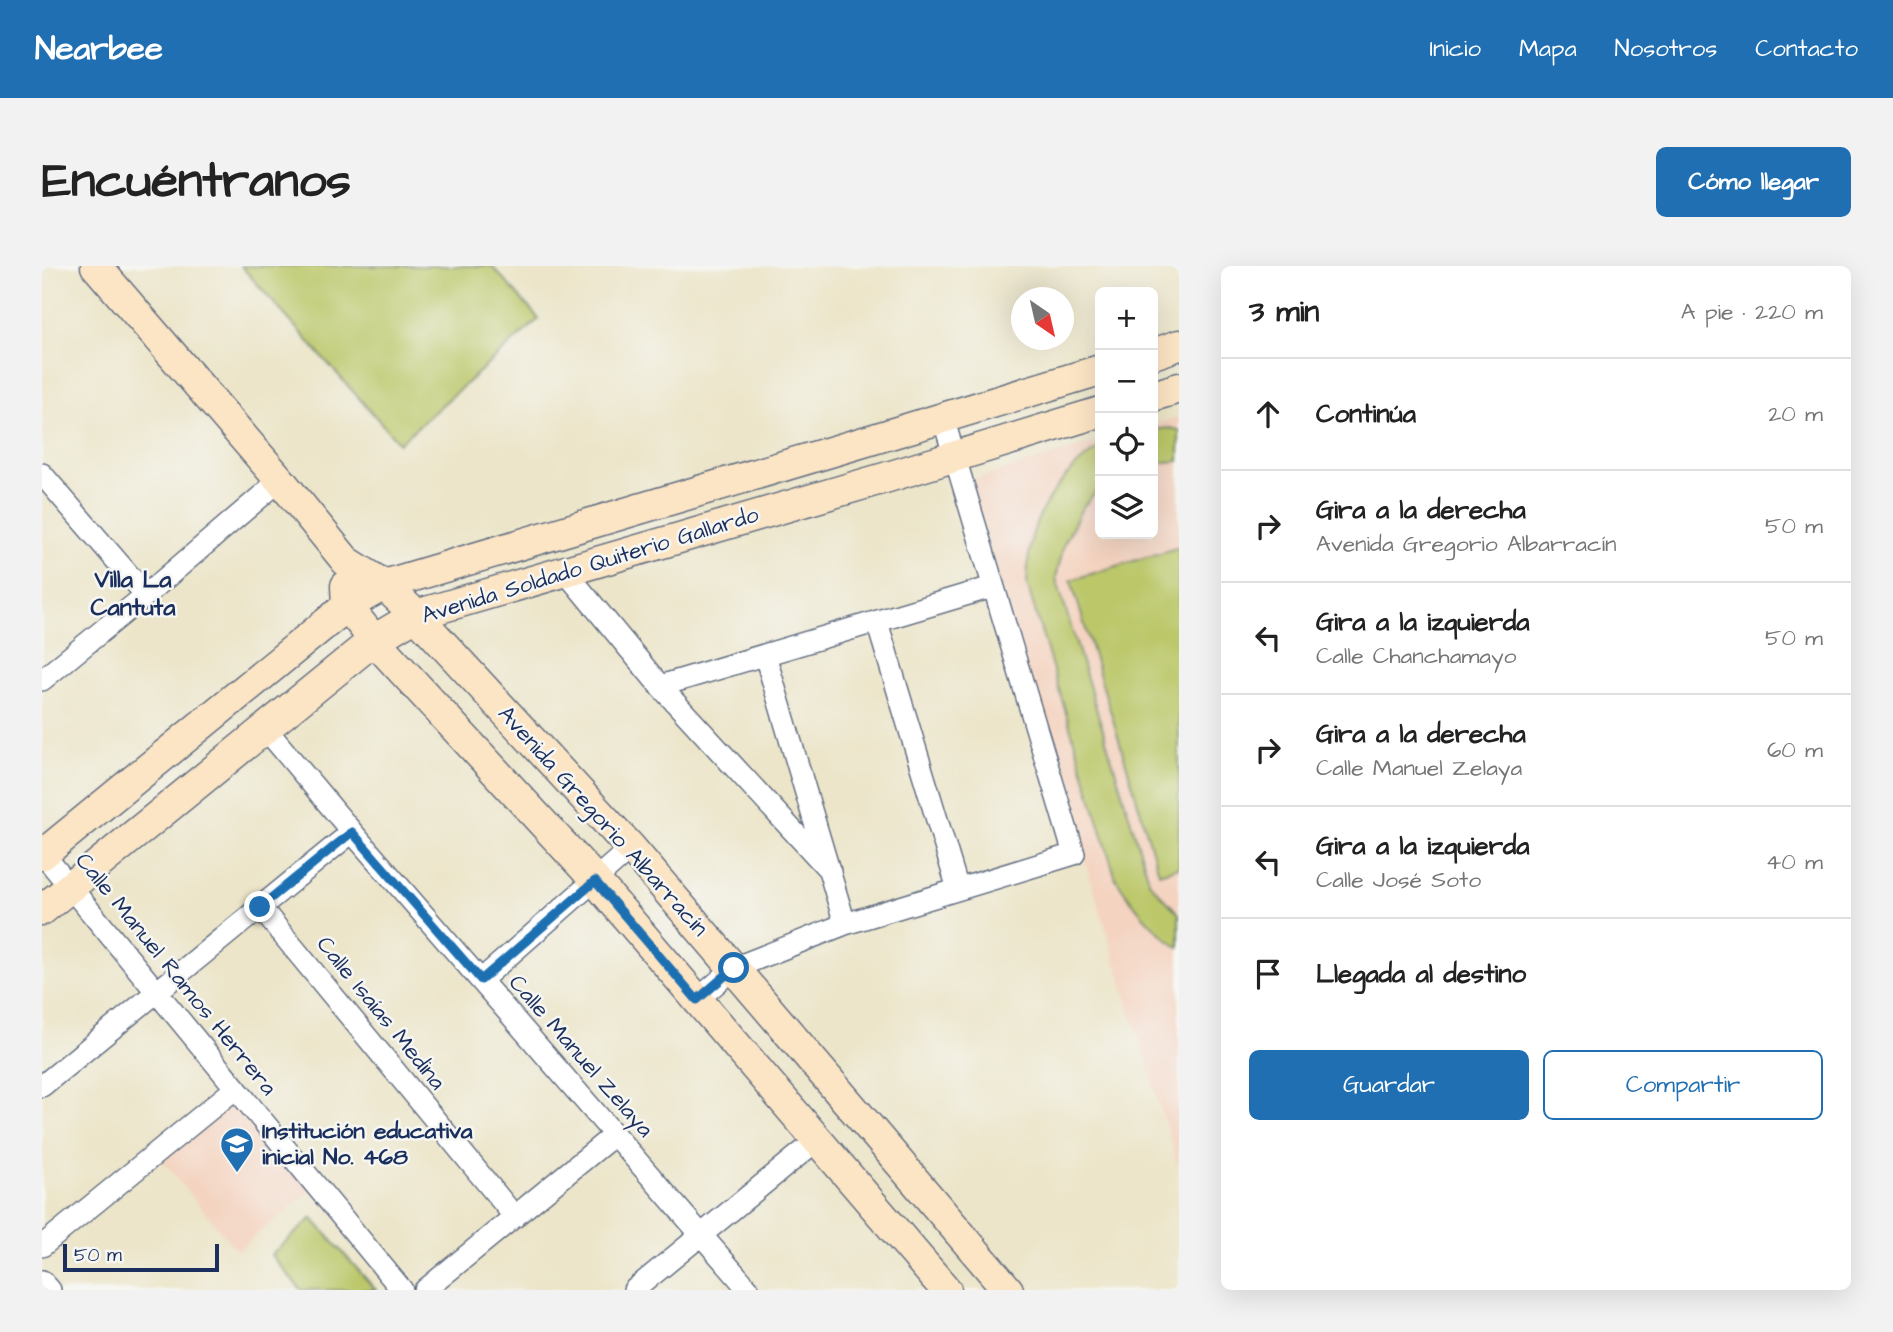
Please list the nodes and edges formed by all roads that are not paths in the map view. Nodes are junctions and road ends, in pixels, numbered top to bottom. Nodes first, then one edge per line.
1 (96, 266) edge
2 (1179, 345) edge
3 (1158, 352) edge
4 (1095, 372) edge
5 (1179, 388) edge
6 (1158, 394) edge
7 (1097, 413) edge
8 (943, 418) junction
9 (954, 457) junction
10 (42, 474) edge
11 (281, 480) junction
12 (346, 561) junction
13 (565, 571) junction
14 (384, 585) junction
15 (992, 587) junction
16 (146, 595) junction
17 (347, 606) junction
18 (416, 615) junction
19 (877, 622) junction
20 (374, 640) junction
21 (765, 655) junction
22 (44, 673) edge
23 (660, 686) junction
24 (265, 728) junction
25 (352, 832) junction
26 (631, 848) junction
27 (43, 854) edge
28 (830, 871) junction
29 (595, 881) junction
30 (70, 887) junction
31 (958, 889) junction
32 (260, 907) junction
33 (42, 910) edge
34 (845, 923) junction
35 (734, 968) junction
36 (481, 980) junction
37 (157, 992) junction
38 (697, 1000) junction
39 (42, 1086) edge
40 (236, 1088) junction
41 (614, 1135) junction
42 (817, 1140) junction
43 (515, 1217) junction
44 (701, 1235) junction
45 (42, 1246) edge
46 (42, 1281) edge
47 (50, 1290) edge
48 (402, 1290) edge
49 (425, 1290) edge
50 (634, 1290) edge
51 (749, 1290) edge
52 (946, 1290) edge
53 (1009, 1290) edge

1 - 11 street, Avenida Gregorio Albarracín
2 - 3 street
4 - 8 street, Avenida Soldado Quiterio Gallardo
5 - 6 street
7 - 9 street, Avenida Soldado Quiterio Gallardo
8 - 9 street
8 - 14 street, Avenida Soldado Quiterio Gallardo
9 - 13 street, Avenida Soldado Quiterio Gallardo
9 - 15 street
10 - 16 street
11 - 12 street, Avenida Gregorio Albarracín
11 - 16 street
12 - 14 street, Avenida Gregorio Albarracín
12 - 17 street
13 - 18 street, Avenida Soldado Quiterio Gallardo
13 - 23 street
14 - 17 street, Avenida Soldado Quiterio Gallardo
14 - 18 street, Avenida Gregorio Albarracín
15 - 19 street
15 - 31 street
16 - 22 street
17 - 20 street, Avenida Gregorio Albarracín
17 - 27 street, Avenida Soldado Quiterio Gallardo
18 - 20 street, Avenida Soldado Quiterio Gallardo
18 - 26 street, Avenida Gregorio Albarracín
19 - 21 street
19 - 31 street
20 - 24 street, Avenida Soldado Quiterio Gallardo
20 - 29 street, Avenida Gregorio Albarracín
21 - 23 street
21 - 28 street
23 - 28 street
24 - 25 street, Calle Manuel Zelaya
24 - 30 street, Avenida Soldado Quiterio Gallardo
25 - 32 street
25 - 36 street, Calle Manuel Zelaya
26 - 29 street
26 - 35 street, Avenida Gregorio Albarracín
27 - 30 street, Calle Manuel Ramos Herrera
28 - 34 street
29 - 36 street
29 - 38 street, Avenida Gregorio Albarracín
30 - 33 street, Avenida Soldado Quiterio Gallardo
30 - 37 street, Calle Manuel Ramos Herrera
31 - 34 street
32 - 37 street
32 - 43 street, Calle Isaías Medina
34 - 35 street
35 - 38 street
35 - 53 street, Avenida Gregorio Albarracín
36 - 41 street, Calle Manuel Zelaya
37 - 39 street
37 - 40 street, Calle Manuel Ramos Herrera
38 - 42 street, Avenida Gregorio Albarracín
40 - 45 street
40 - 48 street, Calle Manuel Ramos Herrera
41 - 43 street
41 - 44 street, Calle Manuel Zelaya
42 - 44 street
42 - 52 street, Avenida Gregorio Albarracín
43 - 49 street
44 - 50 street
44 - 51 street, Calle Manuel Zelaya
46 - 47 street

